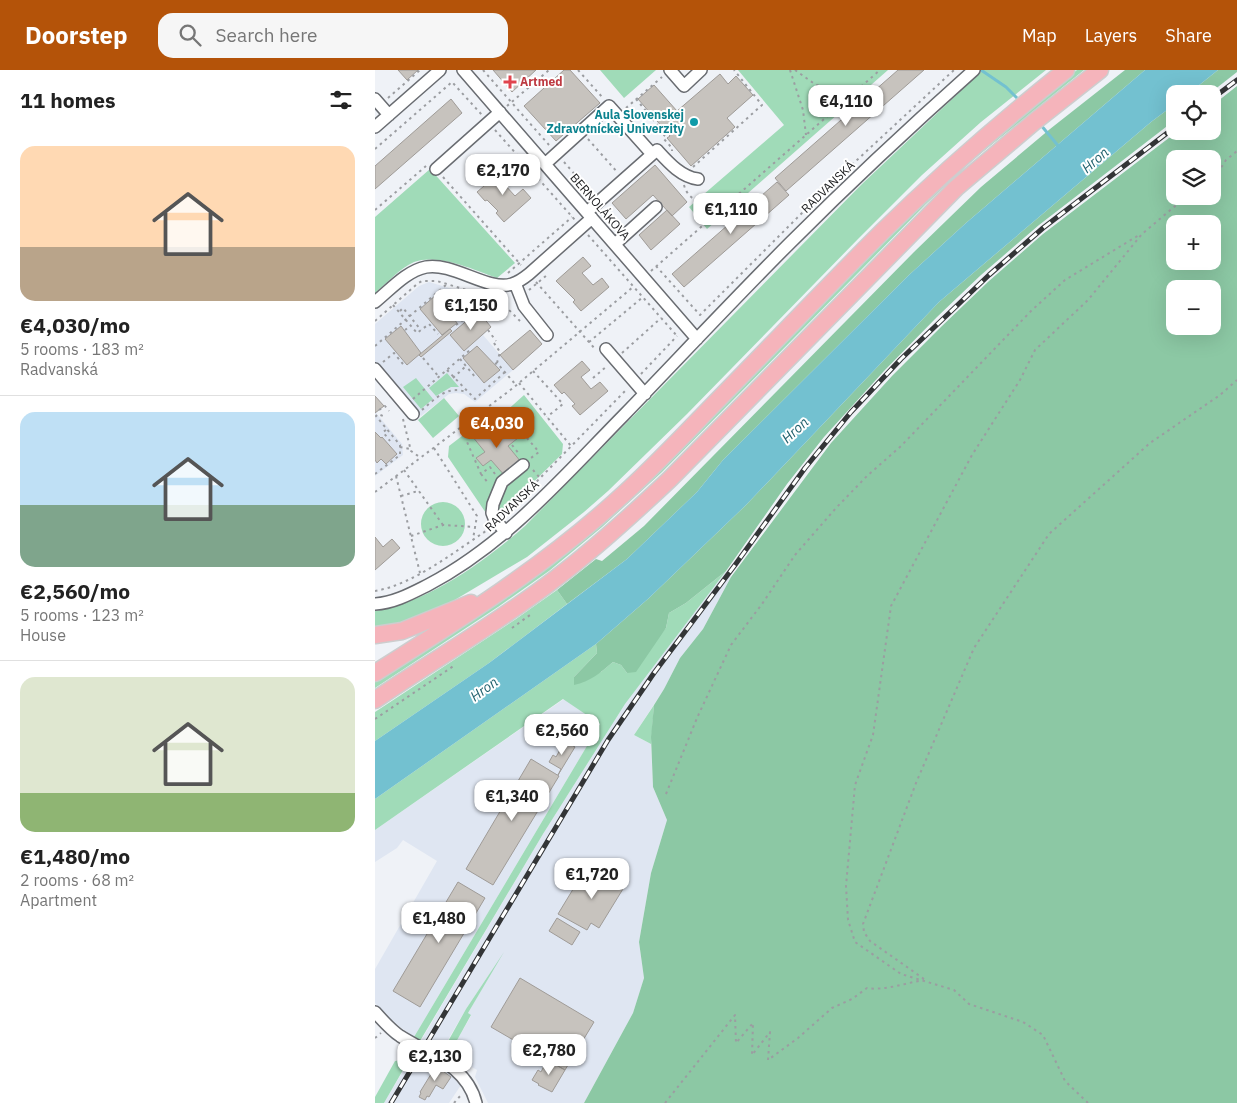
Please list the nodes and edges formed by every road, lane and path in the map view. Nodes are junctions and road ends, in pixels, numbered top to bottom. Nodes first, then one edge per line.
1 (420, 70) edge
2 (440, 70) edge
3 (463, 70) edge
4 (483, 70) edge
5 (549, 70) edge
6 (578, 70) edge
7 (701, 70) edge
8 (734, 70) edge
9 (790, 70) edge
10 (795, 70) edge
11 (880, 70) edge
12 (954, 70) edge
13 (1067, 70) edge
14 (1100, 70) edge
15 (667, 73) edge
16 (969, 74) edge
17 (860, 87) junction
18 (636, 99) junction
19 (378, 102) edge
20 (512, 102) junction
21 (609, 106) junction
22 (500, 112) junction
23 (389, 115) junction
24 (619, 116) junction
25 (651, 116) junction
26 (488, 122) junction
27 (375, 127) edge
28 (581, 131) junction
29 (806, 135) junction
30 (375, 149) edge
31 (1237, 151) edge
32 (557, 154) junction
33 (652, 154) junction
34 (673, 156) dead end
35 (545, 164) junction
36 (1221, 168) edge
37 (436, 169) joint
38 (686, 172) junction
39 (698, 179) dead end
40 (624, 180) junction
41 (599, 202) junction
42 (730, 202) junction
43 (1176, 205) edge
44 (655, 207) dead end
45 (589, 215) junction
46 (572, 217) junction
47 (581, 228) junction
48 (1141, 234) junction
49 (615, 244) junction
50 (519, 263) junction
51 (656, 266) junction
52 (649, 272) dead end
53 (529, 274) junction
54 (547, 274) dead end
55 (503, 278) dead end
56 (639, 281) dead end
57 (515, 283) junction
58 (537, 283) junction
59 (447, 284) junction
60 (633, 286) junction
61 (439, 290) junction
62 (478, 294) junction
63 (445, 296) junction
64 (643, 297) junction
65 (520, 298) junction
66 (440, 300) dead end
67 (375, 302) edge
68 (393, 305) junction
69 (464, 306) junction
70 (399, 312) junction
71 (457, 312) junction
72 (700, 315) junction
73 (410, 316) junction
74 (661, 318) junction
75 (405, 320) junction
76 (463, 320) junction
77 (695, 320) dead end
78 (375, 321) edge
79 (520, 321) dead end
80 (456, 325) dead end
81 (411, 326) junction
82 (405, 330) dead end
83 (421, 330) junction
84 (488, 330) dead end
85 (580, 332) junction
86 (438, 334) dead end
87 (547, 335) dead end
88 (697, 339) junction
89 (589, 342) junction
90 (375, 346) edge
91 (601, 349) joint
92 (470, 350) dead end
93 (423, 358) dead end
94 (460, 358) junction
95 (615, 359) junction
96 (403, 364) dead end
97 (378, 366) edge
98 (467, 366) junction
99 (447, 370) junction
100 (533, 371) junction
101 (505, 372) junction
102 (439, 377) junction
103 (453, 378) junction
104 (476, 378) dead end
105 (593, 378) dead end
106 (1237, 380) edge
107 (634, 382) junction
108 (519, 383) junction
109 (516, 385) junction
110 (466, 392) junction
111 (645, 394) junction
112 (412, 400) dead end
113 (379, 410) dead end
114 (389, 412) dead end
115 (401, 412) dead end
116 (417, 412) joint
117 (383, 416) dead end
118 (547, 417) junction
119 (387, 429) junction
120 (394, 438) junction
121 (571, 446) junction
122 (400, 447) junction
123 (434, 448) junction
124 (410, 449) junction
125 (421, 458) junction
126 (527, 466) junction
127 (404, 470) junction
128 (375, 474) edge
129 (396, 476) junction
130 (540, 478) junction
131 (502, 482) junction
132 (419, 491) junction
133 (375, 492) edge
134 (401, 496) junction
135 (497, 522) junction
136 (443, 525) junction
137 (476, 527) junction
138 (507, 533) junction
139 (411, 536) junction
140 (473, 539) junction
141 (421, 573) junction
142 (510, 586) junction
143 (375, 591) edge
144 (375, 604) edge
145 (375, 635) edge
146 (375, 673) edge
147 (375, 700) edge
148 (666, 794) dead end
149 (926, 980) junction
150 (375, 1012) edge
151 (476, 1103) edge
152 (665, 1103) edge
153 (1088, 1103) edge

1 - 19 path
2 - 23 street
3 - 22 street, BERNOLÁKOVA
4 - 20 path
5 - 20 path
6 - 21 path
7 - 15 street
8 - 38 path
9 - 29 path
10 - 17 path
11 - 17 path
12 - 72 path
13 - 142 highway
14 - 147 highway
15 - 18 path
16 - 88 street, RADVANSKÁ
17 - 29 path
18 - 24 path
18 - 25 path
19 - 23 street
20 - 22 path
20 - 32 path
21 - 24 street
21 - 28 street
22 - 26 street
22 - 35 street, BERNOLÁKOVA
23 - 27 street
24 - 25 path
24 - 33 street
25 - 34 path
26 - 30 path
26 - 37 street
26 - 46 path
28 - 32 street
28 - 40 path
29 - 42 path
31 - 36 path
32 - 35 street
32 - 41 path
33 - 38 street
33 - 40 street
35 - 45 street, BERNOLÁKOVA
37 - 50 path
38 - 39 street
38 - 42 path
40 - 41 street
41 - 45 street
42 - 51 path
43 - 48 path
44 - 49 street
45 - 47 street
45 - 49 street, BERNOLÁKOVA
46 - 47 path
46 - 50 path
47 - 53 street
47 - 60 path
48 - 148 path
48 - 149 path
49 - 88 street, BERNOLÁKOVA
50 - 53 path
50 - 55 path
51 - 52 path
51 - 72 path
53 - 57 street
53 - 58 path
54 - 58 path
56 - 60 path
57 - 65 street
57 - 67 street
58 - 65 path
58 - 85 path
59 - 61 path
59 - 62 path
59 - 68 path
60 - 64 path
60 - 85 path
61 - 63 path
61 - 73 path
62 - 69 path
62 - 79 path
63 - 66 path
63 - 71 path
64 - 74 path
64 - 89 path
65 - 87 street
68 - 70 path
68 - 78 path
69 - 71 path
69 - 76 path
70 - 73 path
70 - 75 path
71 - 76 path
72 - 77 path
73 - 75 path
73 - 83 path
74 - 95 path
74 - 107 path
75 - 81 path
75 - 90 path
76 - 80 path
81 - 82 path
81 - 83 path
83 - 86 path
84 - 101 path
85 - 89 path
85 - 100 path
88 - 111 street, RADVANSKÁ
89 - 91 path
91 - 95 street
92 - 94 path
93 - 102 path
94 - 98 path
94 - 99 path
95 - 105 path
95 - 107 street
96 - 97 path
97 - 116 street
98 - 103 path
98 - 104 path
99 - 102 path
99 - 103 path
100 - 108 path
100 - 118 path
101 - 109 path
101 - 110 path
102 - 112 path
103 - 110 path
106 - 149 path
107 - 111 street
107 - 121 path
108 - 109 path
108 - 118 path
109 - 123 path
110 - 116 path
111 - 138 street, RADVANSKÁ
113 - 114 path
115 - 124 path
117 - 119 path
118 - 121 path
119 - 120 path
119 - 120 path
120 - 122 path
121 - 130 path
122 - 124 path
122 - 128 path
123 - 125 path
123 - 137 path
124 - 125 path
125 - 127 path
126 - 130 path
126 - 131 street
126 - 131 path
127 - 129 path
127 - 132 path
129 - 133 path
129 - 134 path
130 - 135 path
131 - 135 street
132 - 134 path
132 - 136 path
134 - 139 path
135 - 138 street
135 - 140 path
136 - 137 path
136 - 139 path
137 - 140 path
138 - 144 street, RADVANSKÁ
139 - 141 path
140 - 141 path
141 - 143 path
142 - 145 highway
142 - 146 highway
149 - 152 path
149 - 153 path
150 - 151 street

